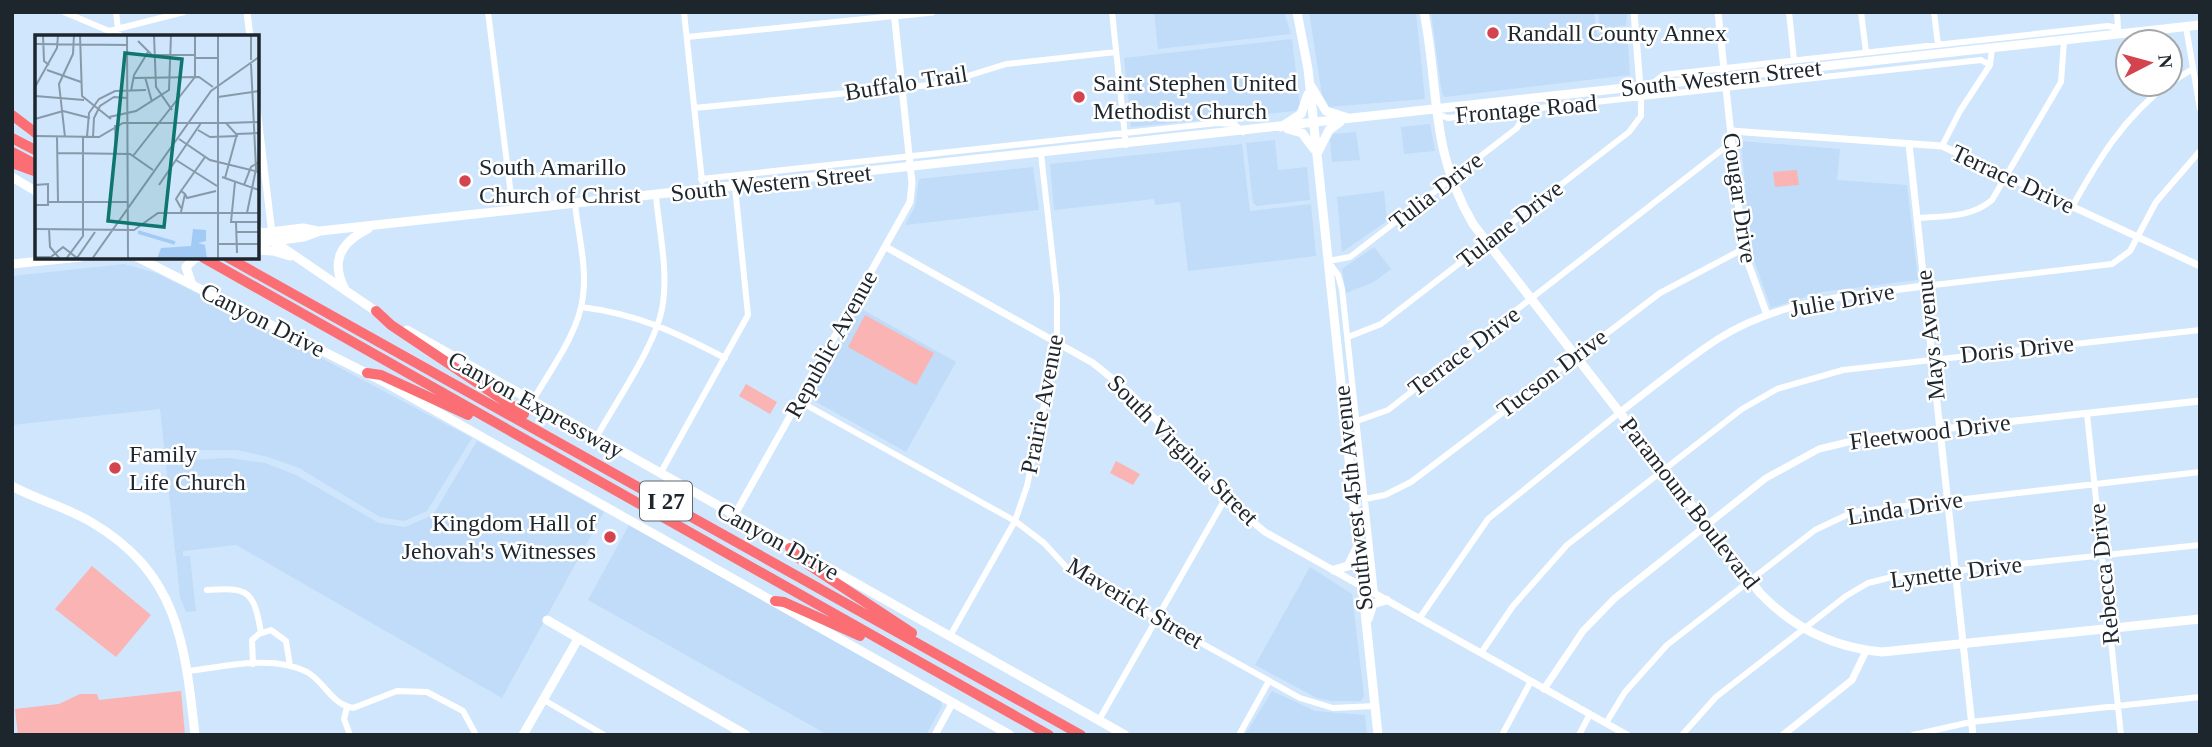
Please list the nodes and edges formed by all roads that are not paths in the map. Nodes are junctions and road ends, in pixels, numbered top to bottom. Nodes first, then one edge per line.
1 (64, 12) edge
2 (116, 12) edge
3 (184, 12) edge
4 (247, 12) edge
5 (488, 12) edge
6 (684, 12) edge
7 (932, 12) edge
8 (1112, 12) edge
9 (1297, 12) edge
10 (1424, 12) edge
11 (1634, 12) edge
12 (1718, 12) edge
13 (1789, 12) edge
14 (1861, 12) edge
15 (1934, 12) edge
16 (894, 14) edge
17 (2200, 25) edge
18 (2186, 27) junction
19 (2169, 28) edge
20 (2114, 29) edge
21 (2114, 32) edge
22 (118, 34) edge
23 (250, 35) edge
24 (687, 37) junction
25 (2064, 41) junction
26 (1992, 48) junction
27 (1938, 49) junction
28 (1116, 52) junction
29 (1866, 52) junction
30 (1794, 60) junction
31 (1990, 65) junction
32 (2191, 70) junction
33 (2184, 74) edge
34 (1725, 78) junction
35 (1310, 86) junction
36 (1640, 87) junction
37 (902, 88) junction
38 (1641, 98) junction
39 (2151, 98) edge
40 (1521, 105) junction
41 (694, 108) junction
42 (2200, 109) edge
43 (1436, 112) junction
44 (12, 115) edge
45 (1348, 119) junction
46 (1314, 124) junction
47 (35, 127) edge
48 (1280, 127) junction
49 (1731, 131) junction
50 (35, 132) edge
51 (1243, 132) junction
52 (1125, 134) junction
53 (12, 138) edge
54 (259, 139) edge
55 (1732, 142) junction
56 (1909, 144) junction
57 (1126, 145) junction
58 (1942, 146) junction
59 (35, 150) edge
60 (2200, 151) edge
61 (12, 152) edge
62 (1317, 153) junction
63 (937, 154) junction
64 (1041, 154) junction
65 (909, 157) junction
66 (12, 163) edge
67 (35, 164) edge
68 (938, 165) junction
69 (910, 167) junction
70 (797, 169) junction
71 (35, 171) edge
72 (2007, 176) junction
73 (12, 177) edge
74 (722, 177) junction
75 (701, 179) junction
76 (798, 180) junction
77 (1450, 180) junction
78 (735, 187) junction
79 (723, 189) junction
80 (35, 191) edge
81 (703, 191) junction
82 (656, 196) junction
83 (575, 204) junction
84 (2072, 207) junction
85 (513, 211) junction
86 (1917, 218) junction
87 (375, 226) junction
88 (265, 234) edge
89 (2137, 236) junction
90 (1487, 243) junction
91 (886, 247) junction
92 (1743, 249) junction
93 (259, 250) edge
94 (50, 259) edge
95 (142, 259) edge
96 (194, 259) edge
97 (206, 259) edge
98 (230, 259) edge
99 (1328, 261) junction
100 (12, 264) edge
101 (2200, 266) edge
102 (313, 269) junction
103 (192, 285) junction
104 (1925, 286) junction
105 (347, 292) junction
106 (1532, 300) junction
107 (581, 307) junction
108 (376, 311) junction
109 (1767, 315) junction
110 (658, 324) junction
111 (2200, 330) edge
112 (1348, 337) junction
113 (1057, 342) junction
114 (1575, 355) junction
115 (725, 358) junction
116 (1932, 358) junction
117 (368, 373) junction
118 (799, 401) junction
119 (2200, 401) edge
120 (532, 402) junction
121 (1619, 413) junction
122 (2087, 414) junction
123 (1357, 421) junction
124 (502, 426) junction
125 (1940, 429) junction
126 (596, 438) junction
127 (556, 439) junction
128 (1663, 468) junction
129 (2200, 472) edge
130 (660, 474) junction
131 (2095, 484) junction
132 (12, 486) edge
133 (1225, 499) junction
134 (1365, 499) junction
135 (1947, 499) junction
136 (734, 516) junction
137 (1015, 521) junction
138 (1707, 524) junction
139 (1358, 543) junction
140 (2200, 545) edge
141 (790, 548) junction
142 (2102, 555) junction
143 (1372, 563) junction
144 (1360, 564) junction
145 (1334, 570) junction
146 (1955, 572) junction
147 (1750, 580) junction
148 (1363, 586) junction
149 (207, 590) dead end
150 (1375, 594) junction
151 (1386, 600) junction
152 (775, 601) junction
153 (1157, 618) junction
154 (1419, 619) junction
155 (2200, 619) edge
156 (547, 620) dead end
157 (1367, 624) junction
158 (1807, 629) junction
159 (2110, 629) junction
160 (261, 632) junction
161 (950, 636) junction
162 (578, 639) junction
163 (1964, 645) junction
164 (901, 651) junction
165 (1866, 651) junction
166 (1481, 653) junction
167 (253, 664) junction
168 (290, 666) junction
169 (188, 671) junction
170 (975, 675) junction
171 (1269, 681) junction
172 (1531, 681) junction
173 (1545, 689) junction
174 (2200, 697) edge
175 (544, 700) junction
176 (953, 702) junction
177 (1375, 706) junction
178 (2118, 706) junction
179 (347, 707) junction
180 (1590, 714) junction
181 (1099, 720) junction
182 (1971, 722) junction
183 (1606, 723) junction
184 (195, 735) edge
185 (350, 735) edge
186 (476, 735) edge
187 (523, 735) edge
188 (604, 735) edge
189 (746, 735) edge
190 (934, 735) edge
191 (1010, 735) edge
192 (1049, 735) edge
193 (1081, 735) edge
194 (1125, 735) edge
195 (1239, 735) edge
196 (1378, 735) edge
197 (1502, 735) edge
198 (1579, 735) edge
199 (1627, 735) edge
200 (1682, 735) edge
201 (1783, 735) edge
202 (1913, 735) edge
203 (1973, 735) edge
204 (2121, 735) edge

1 - 22 street
2 - 22 street
3 - 22 street
4 - 23 street
5 - 85 street
6 - 24 street
7 - 16 street
8 - 28 street
9 - 35 main road, Southwest 45th Avenue
10 - 43 main road, Paramount Boulevard
11 - 36 street
12 - 34 street, Cougar Drive
13 - 30 street
14 - 29 street
15 - 27 street
16 - 24 street
16 - 37 street, Republic Avenue
17 - 18 main road, South Western Street
18 - 19 main road, South Western Street
18 - 32 street
20 - 27 street
21 - 25 main road, South Western Street
24 - 41 street
25 - 26 main road, South Western Street
25 - 72 street
26 - 27 main road, South Western Street
26 - 31 street
27 - 29 street
27 - 34 main road, South Western Street
28 - 37 street, Buffalo Trail
28 - 52 street
29 - 30 street
30 - 34 street
31 - 34 street, Frontage Road
31 - 58 street
32 - 33 street
32 - 42 street
34 - 36 main road, South Western Street
34 - 38 street, Frontage Road
34 - 49 street, Cougar Drive
35 - 45 main road
35 - 46 main road, Southwest 45th Avenue
35 - 48 main road
36 - 38 street, Tulane Drive
36 - 40 main road, South Western Street
37 - 41 street, Buffalo Trail
37 - 65 street, Republic Avenue
38 - 40 street, Frontage Road
38 - 90 street, Tulane Drive
39 - 84 street
40 - 43 main road, South Western Street
40 - 77 street, Tulia Drive
41 - 75 street
43 - 45 main road, South Western Street
43 - 77 main road, Paramount Boulevard
44 - 47 main road
44 - 50 highway
45 - 46 main road, South Western Street
45 - 62 main road
46 - 48 main road, South Western Street
46 - 62 main road, Southwest 45th Avenue
48 - 51 main road, South Western Street
48 - 62 main road
49 - 55 street, Cougar Drive
49 - 56 street, Terrace Drive
51 - 52 street, South Western Street
51 - 57 main road, South Western Street
52 - 57 street
52 - 63 street, South Western Street
53 - 59 highway
54 - 88 street
55 - 92 street, Cougar Drive
55 - 106 street, Terrace Drive
56 - 58 street, Terrace Drive
56 - 86 street, Mays Avenue
57 - 64 main road, South Western Street
58 - 72 street, Terrace Drive
60 - 89 street, Julie Drive
61 - 67 highway
62 - 99 main road, Southwest 45th Avenue
63 - 65 street, South Western Street
63 - 68 street
64 - 68 main road, South Western Street
64 - 113 street, Prairie Avenue
65 - 69 street, Republic Avenue
65 - 70 street, South Western Street
66 - 71 highway
68 - 69 main road, South Western Street
69 - 76 main road, South Western Street
69 - 91 street, Republic Avenue
70 - 74 street, South Western Street
70 - 76 street
72 - 84 street, Terrace Drive
72 - 86 street
73 - 80 main road
74 - 75 street, South Western Street
74 - 79 street
75 - 81 street
76 - 78 main road, South Western Street
77 - 90 main road, Paramount Boulevard
77 - 99 street, Tulia Drive
78 - 79 main road, South Western Street
78 - 115 street
79 - 81 main road, South Western Street
81 - 82 main road, South Western Street
82 - 83 main road, South Western Street
82 - 110 street
83 - 85 main road, South Western Street
83 - 107 street
84 - 89 street, Terrace Drive
85 - 87 main road, South Western Street
86 - 104 street, Mays Avenue
87 - 88 main road, South Western Street
87 - 105 main road
88 - 102 main road, Canyon Drive
89 - 101 street, Terrace Drive
89 - 104 street, Julie Drive
90 - 106 main road, Paramount Boulevard
90 - 112 street, Tulane Drive
91 - 113 street, South Virginia Street
91 - 118 street, Republic Avenue
92 - 109 street, Cougar Drive
92 - 114 street, Tucson Drive
93 - 102 main road
94 - 100 main road
95 - 103 main road, Canyon Drive
96 - 103 main road
97 - 124 highway, Canyon Expressway / I 27
98 - 127 highway, Canyon Expressway / I 27
99 - 112 street, Southwest 45th Avenue
99 - 139 main road, Southwest 45th Avenue
102 - 105 main road, Canyon Drive
103 - 117 main road, Canyon Drive
104 - 109 street, Julie Drive
104 - 116 street, Mays Avenue
105 - 108 main road, Canyon Drive
106 - 114 main road, Paramount Boulevard
106 - 123 street, Terrace Drive
107 - 110 street
107 - 120 street
108 - 120 main road, Canyon Drive
108 - 127 highway
109 - 121 street, Julie Drive
110 - 115 street
110 - 126 street
111 - 116 street, Doris Drive
112 - 123 street, Southwest 45th Avenue
113 - 133 street, South Virginia Street
113 - 137 street, Prairie Avenue
114 - 121 main road, Paramount Boulevard
114 - 134 street, Tucson Drive
115 - 130 street
116 - 125 street, Mays Avenue
116 - 128 street, Doris Drive
117 - 124 highway
117 - 152 main road, Canyon Drive
118 - 136 street, Republic Avenue
118 - 137 street, Maverick Street
119 - 122 street, Fleetwood Drive
120 - 126 main road, Canyon Drive
121 - 128 main road, Paramount Boulevard
121 - 154 street, Julie Drive
122 - 125 street, Fleetwood Drive
122 - 131 street, Rebecca Drive
123 - 134 street, Southwest 45th Avenue
124 - 164 highway, Canyon Expressway / I 27
125 - 135 street, Mays Avenue
125 - 138 street, Fleetwood Drive
126 - 130 main road, Canyon Drive
127 - 170 highway, Canyon Expressway / I 27
128 - 138 main road, Paramount Boulevard
128 - 166 street, Doris Drive
129 - 131 street, Linda Drive
130 - 136 main road, Canyon Drive
131 - 135 street, Linda Drive
131 - 142 street, Rebecca Drive
132 - 169 main road
133 - 145 street, South Virginia Street
133 - 153 street
134 - 143 street, Southwest 45th Avenue
135 - 146 street, Mays Avenue
135 - 147 street, Linda Drive
136 - 141 main road, Canyon Drive
137 - 153 street, Maverick Street
137 - 161 street, Prairie Avenue
138 - 147 main road, Paramount Boulevard
138 - 173 street, Fleetwood Drive
139 - 144 main road, Southwest 45th Avenue
139 - 145 main road
140 - 142 street, Lynette Drive
141 - 161 main road, Canyon Drive
141 - 170 highway
142 - 146 street, Lynette Drive
142 - 159 street, Rebecca Drive
143 - 144 street
143 - 150 street, Southwest 45th Avenue
144 - 148 main road, Southwest 45th Avenue
145 - 148 street, South Virginia Street
146 - 158 street, Lynette Drive
146 - 163 street, Mays Avenue
147 - 158 main road, Paramount Boulevard
147 - 183 street, Linda Drive
148 - 150 street, South Virginia Street
148 - 157 main road, Southwest 45th Avenue
149 - 160 street
150 - 151 street, South Virginia Street
151 - 154 street, South Virginia Street
151 - 157 main road
152 - 164 highway
152 - 176 main road, Canyon Drive
153 - 171 street, Maverick Street
153 - 181 street
154 - 166 street, South Virginia Street
155 - 159 main road, Paramount Boulevard
156 - 162 main road
157 - 177 main road, Southwest 45th Avenue
158 - 165 main road, Paramount Boulevard
158 - 200 street, Lynette Drive
159 - 163 main road, Paramount Boulevard
159 - 178 street, Rebecca Drive
160 - 167 street
160 - 168 street
161 - 181 main road, Canyon Drive
162 - 175 main road
162 - 189 main road
163 - 165 main road, Paramount Boulevard
163 - 182 street, Mays Avenue
164 - 192 highway, Canyon Expressway / I 27
165 - 201 street
166 - 172 street, South Virginia Street
167 - 168 street
167 - 169 street
168 - 179 street
169 - 184 main road
170 - 193 highway, Canyon Expressway / I 27
171 - 177 street, Maverick Street
171 - 195 street
172 - 173 street, South Virginia Street
172 - 197 street
173 - 180 street, South Virginia Street
174 - 178 street
175 - 187 main road
175 - 188 street
176 - 190 street
176 - 191 main road, Canyon Drive
177 - 196 main road, Southwest 45th Avenue
178 - 182 street
178 - 204 street, Rebecca Drive
179 - 185 street
179 - 186 street
180 - 183 street, South Virginia Street
180 - 198 street
181 - 194 main road, Canyon Drive
182 - 202 street
182 - 203 street, Mays Avenue
183 - 199 street, South Virginia Street

